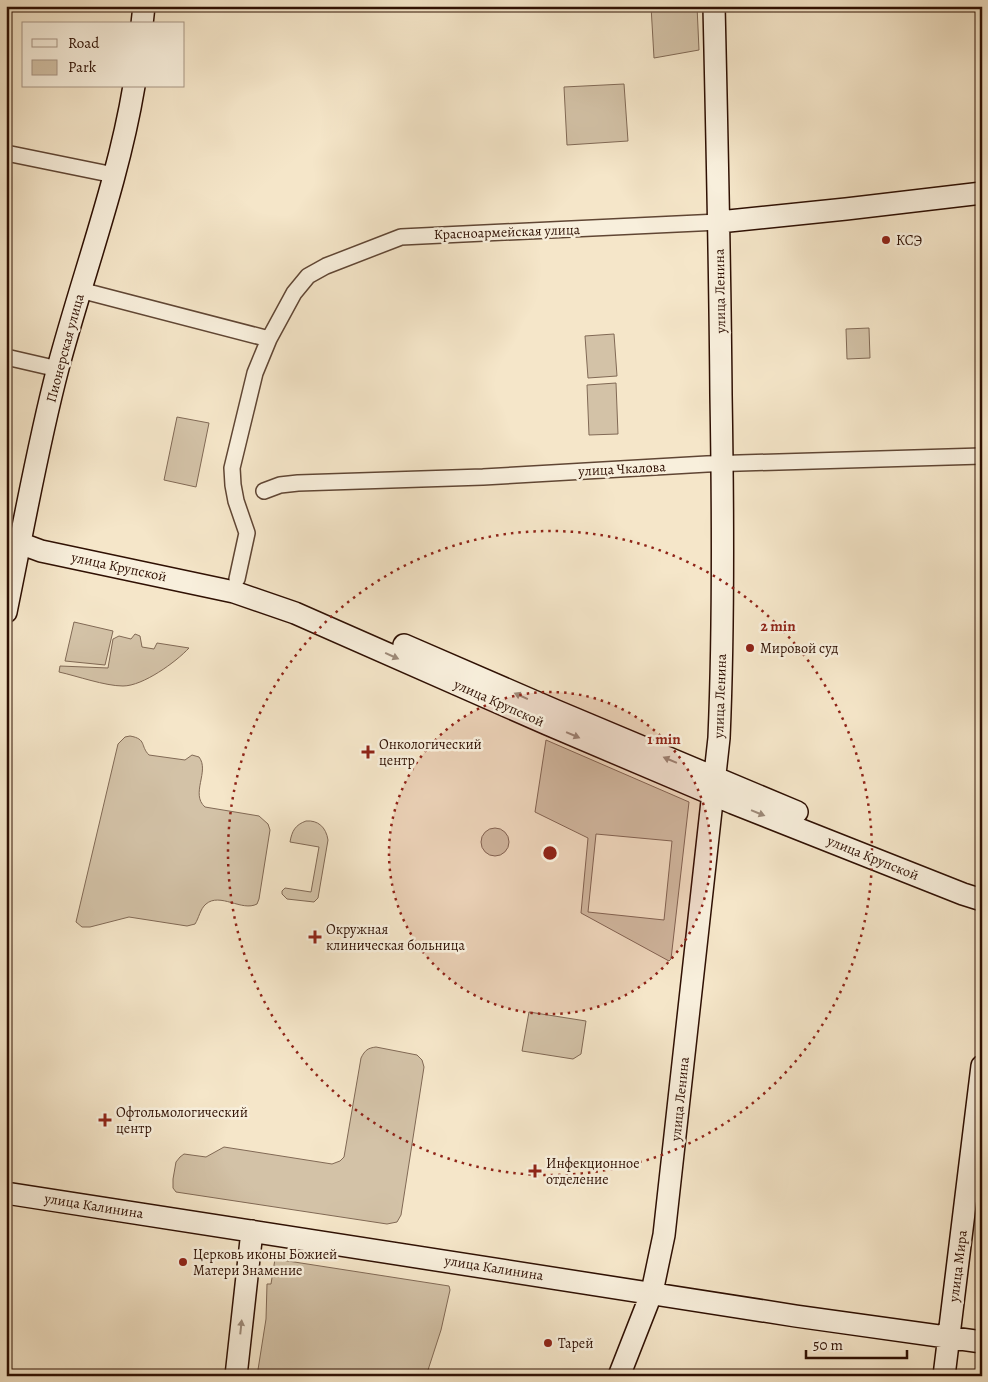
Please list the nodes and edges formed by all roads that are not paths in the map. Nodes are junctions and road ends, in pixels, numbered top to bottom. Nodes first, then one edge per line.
1 (144, 6) edge
2 (714, 6) edge
3 (142, 22) edge
4 (134, 88) edge
5 (6, 153) edge
6 (114, 175) junction
7 (982, 193) edge
8 (719, 222) junction
9 (80, 290) junction
10 (269, 338) junction
11 (6, 357) edge
12 (58, 369) junction
13 (982, 456) edge
14 (722, 464) junction
15 (264, 491) dead end
16 (14, 538) edge
17 (235, 585) junction
18 (6, 612) edge
19 (714, 786) junction
20 (982, 885) edge
21 (982, 900) edge
22 (982, 1066) edge
23 (979, 1109) edge
24 (982, 1173) edge
25 (6, 1193) edge
26 (252, 1231) junction
27 (652, 1292) junction
28 (955, 1338) junction
29 (982, 1342) edge
30 (236, 1376) edge
31 (619, 1376) edge
32 (944, 1376) edge
33 (956, 1376) edge

1 - 3 main road
2 - 8 main road, улица Ленина
4 - 6 main road, Пионерская улица
5 - 6 street
6 - 9 main road, Пионерская улица
7 - 8 main road, Красноармейская улица
8 - 10 street, Красноармейская улица
8 - 14 main road, улица Ленина
9 - 10 street
9 - 12 main road, Пионерская улица
10 - 17 street, Красноармейская улица
11 - 12 street
12 - 16 main road, Пионерская улица
13 - 14 street, улица Чкалова
14 - 15 street, улица Чкалова
14 - 19 main road, улица Ленина
16 - 17 main road, улица Крупской
16 - 18 main road, Пионерская улица
17 - 19 main road, улица Крупской
19 - 20 main road, улица Крупской
19 -> 21 main road, улица Крупской
19 - 27 main road, улица Ленина
22 - 23 main road, улица Мира
23 - 28 main road, улица Мира
24 - 28 main road, улица Мира
25 - 26 main road, улица Калинина
26 - 27 main road, улица Калинина
30 -> 26 main road
27 - 28 main road, улица Калинина
27 - 31 main road, улица Ленина
28 - 29 main road, улица Калинина
28 - 32 main road, улица Мира
28 - 33 main road, улица Мира

